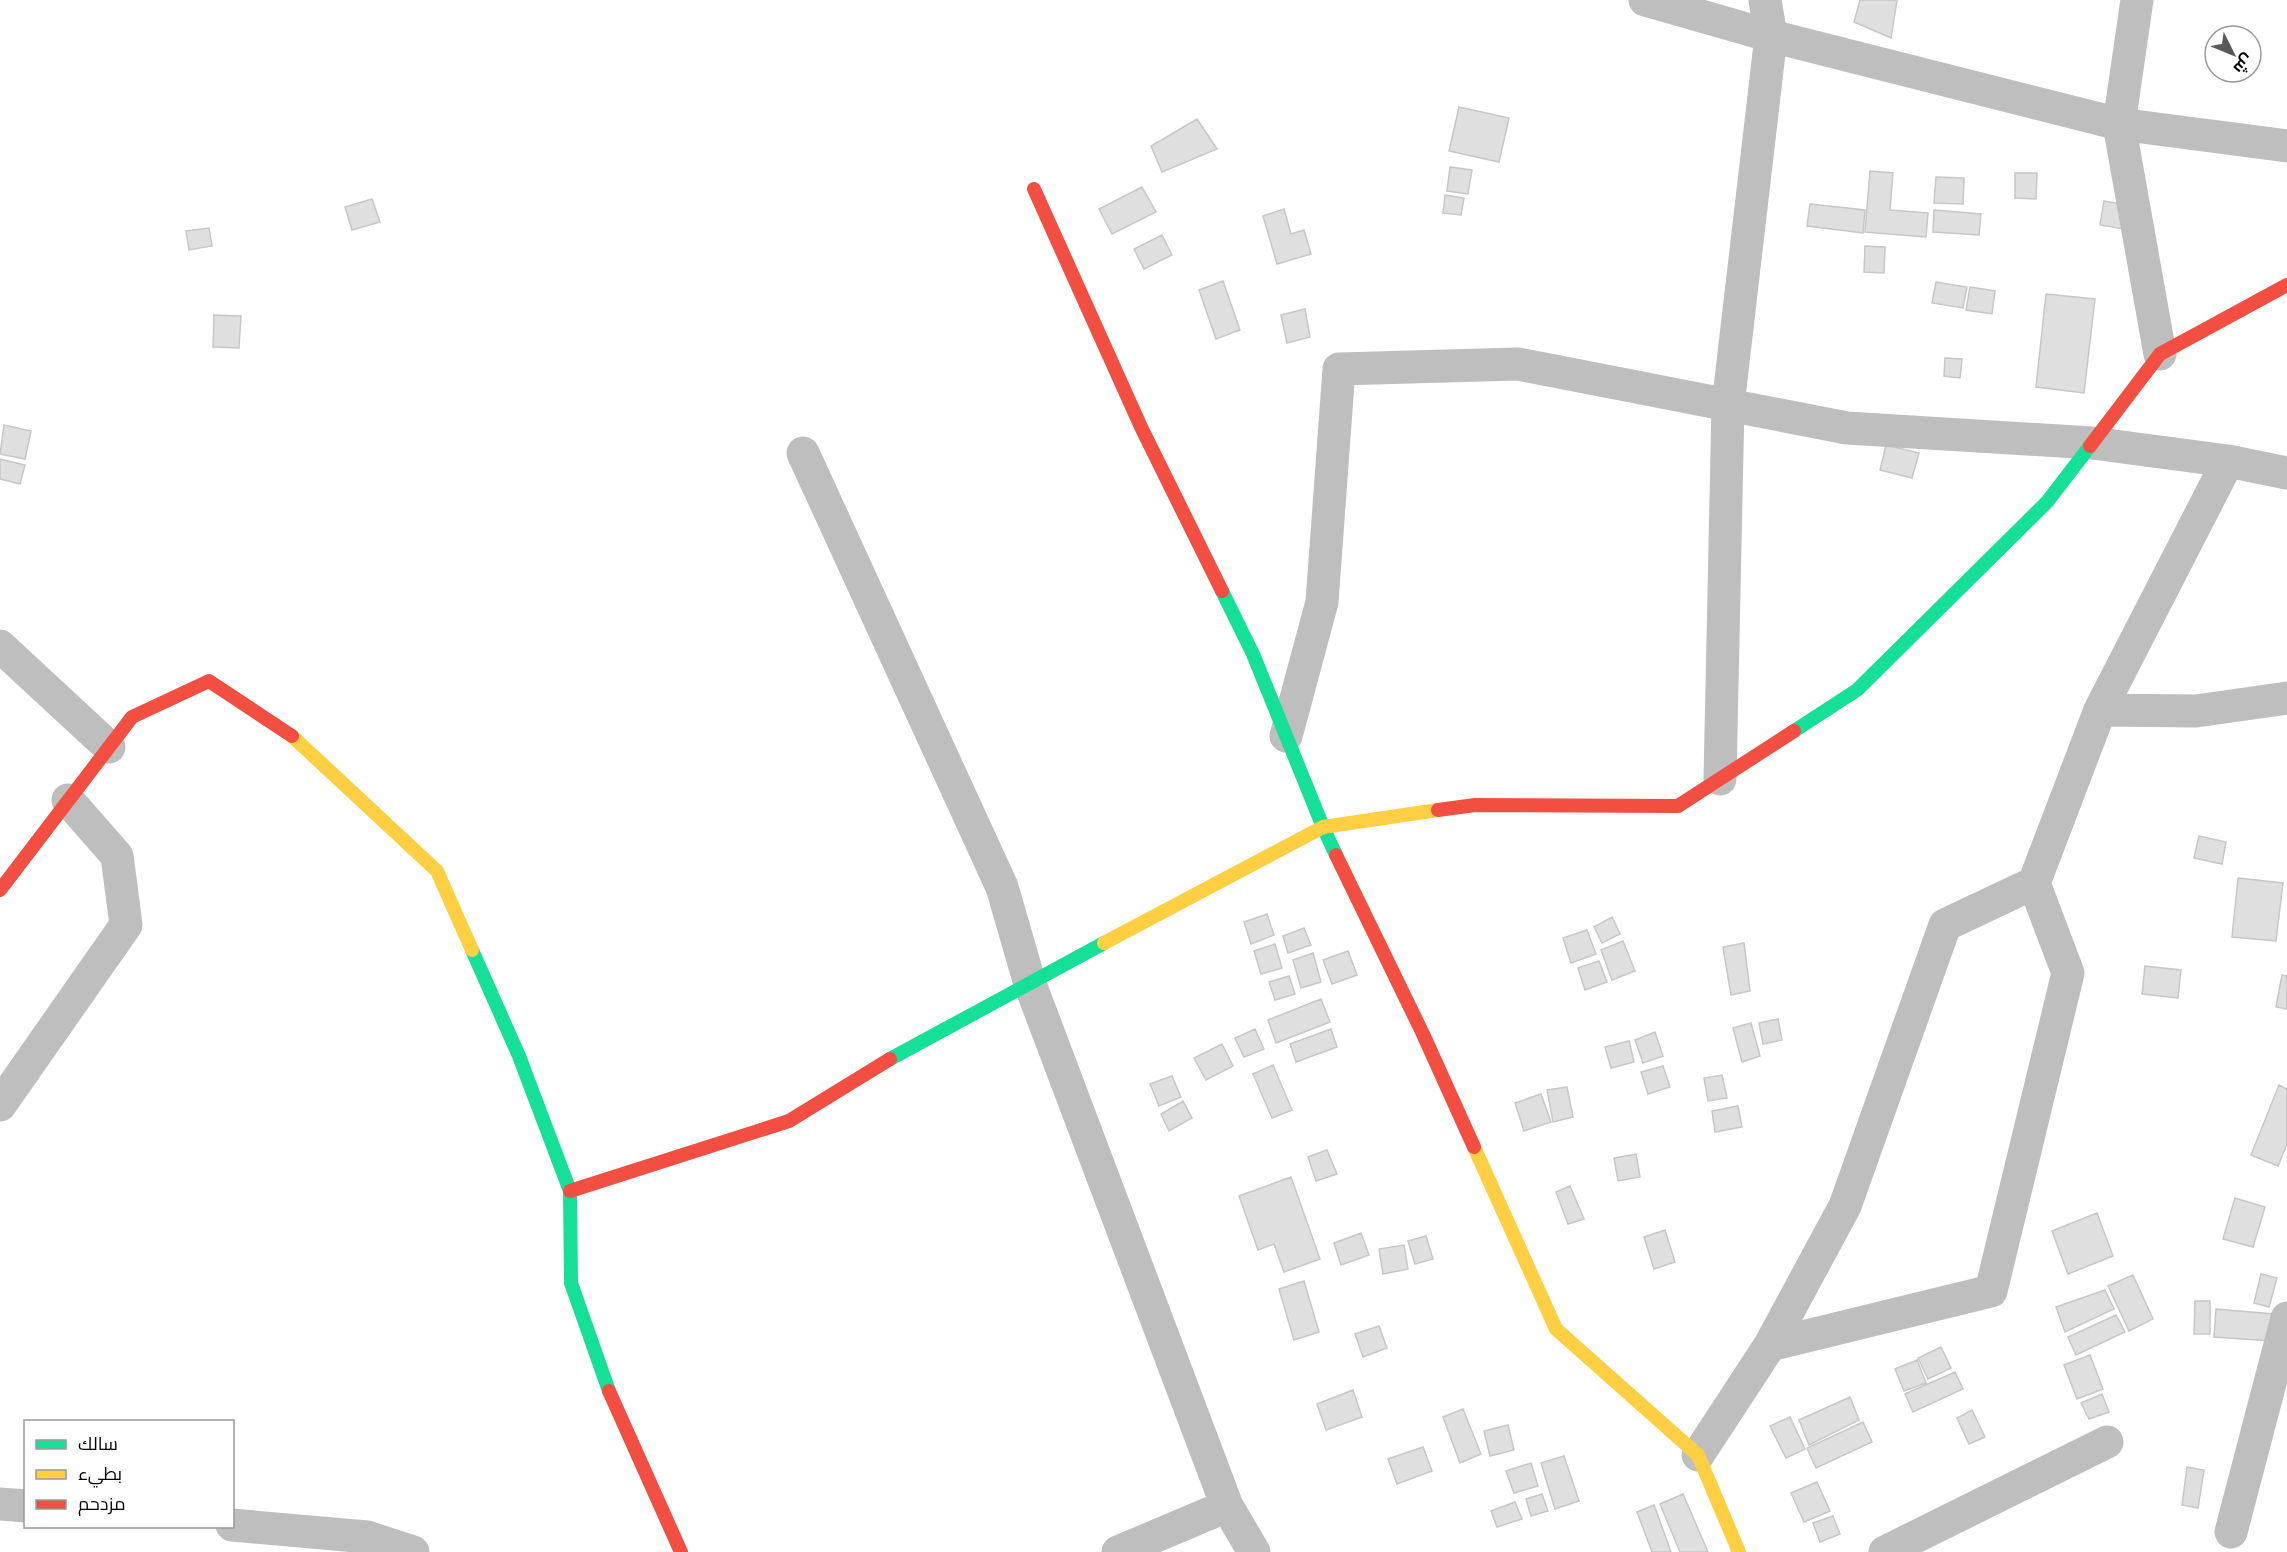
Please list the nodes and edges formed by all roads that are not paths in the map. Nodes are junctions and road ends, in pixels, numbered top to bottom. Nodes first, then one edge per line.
1 (1645, 0) edge
2 (1765, 0) edge
3 (2137, 0) edge
4 (1772, 36) junction
5 (2119, 124) junction
6 (2287, 146) edge
7 (1034, 189) dead end
8 (2287, 285) edge
9 (2160, 354) junction
10 (1728, 405) junction
11 (2092, 443) junction
12 (803, 453) dead end
13 (2228, 461) junction
14 (2287, 473) edge
15 (0, 646) edge
16 (2287, 698) edge
17 (2100, 710) junction
18 (1286, 736) junction
19 (109, 747) junction
20 (1720, 779) junction
21 (68, 800) junction
22 (1323, 827) junction
23 (2034, 883) junction
24 (0, 890) edge
25 (1030, 984) junction
26 (0, 1105) edge
27 (570, 1191) junction
28 (2287, 1318) edge
29 (1770, 1345) junction
30 (2107, 1442) dead end
31 (1698, 1455) junction
32 (0, 1504) edge
33 (24, 1506) edge
34 (1227, 1506) junction
35 (234, 1525) edge
36 (2230, 1532) dead end
37 (412, 1552) edge
38 (681, 1552) edge
39 (1118, 1552) edge
40 (1254, 1552) edge
41 (1739, 1552) edge
42 (1885, 1552) edge

1 - 4 street
2 - 4 street
3 - 5 street
4 - 5 street
4 - 10 street
5 - 6 street
5 - 9 street
7 - 18 street
8 - 9 street
9 - 11 street
10 - 11 street
10 - 18 street
10 - 20 street
11 - 13 street
11 - 20 street
12 - 25 street
13 - 14 street
13 - 17 street
15 - 19 street
16 - 17 street
17 - 23 street
18 - 22 street
19 - 21 street
19 - 27 street
20 - 22 street
21 - 24 street
21 - 26 street
22 - 25 street
22 - 31 street
23 - 29 street
23 - 29 street
25 - 27 street
25 - 34 street
27 - 38 street
28 - 36 street
29 - 31 street
30 - 42 street
31 - 41 street
32 - 33 street
34 - 39 street
34 - 40 street
35 - 37 street

